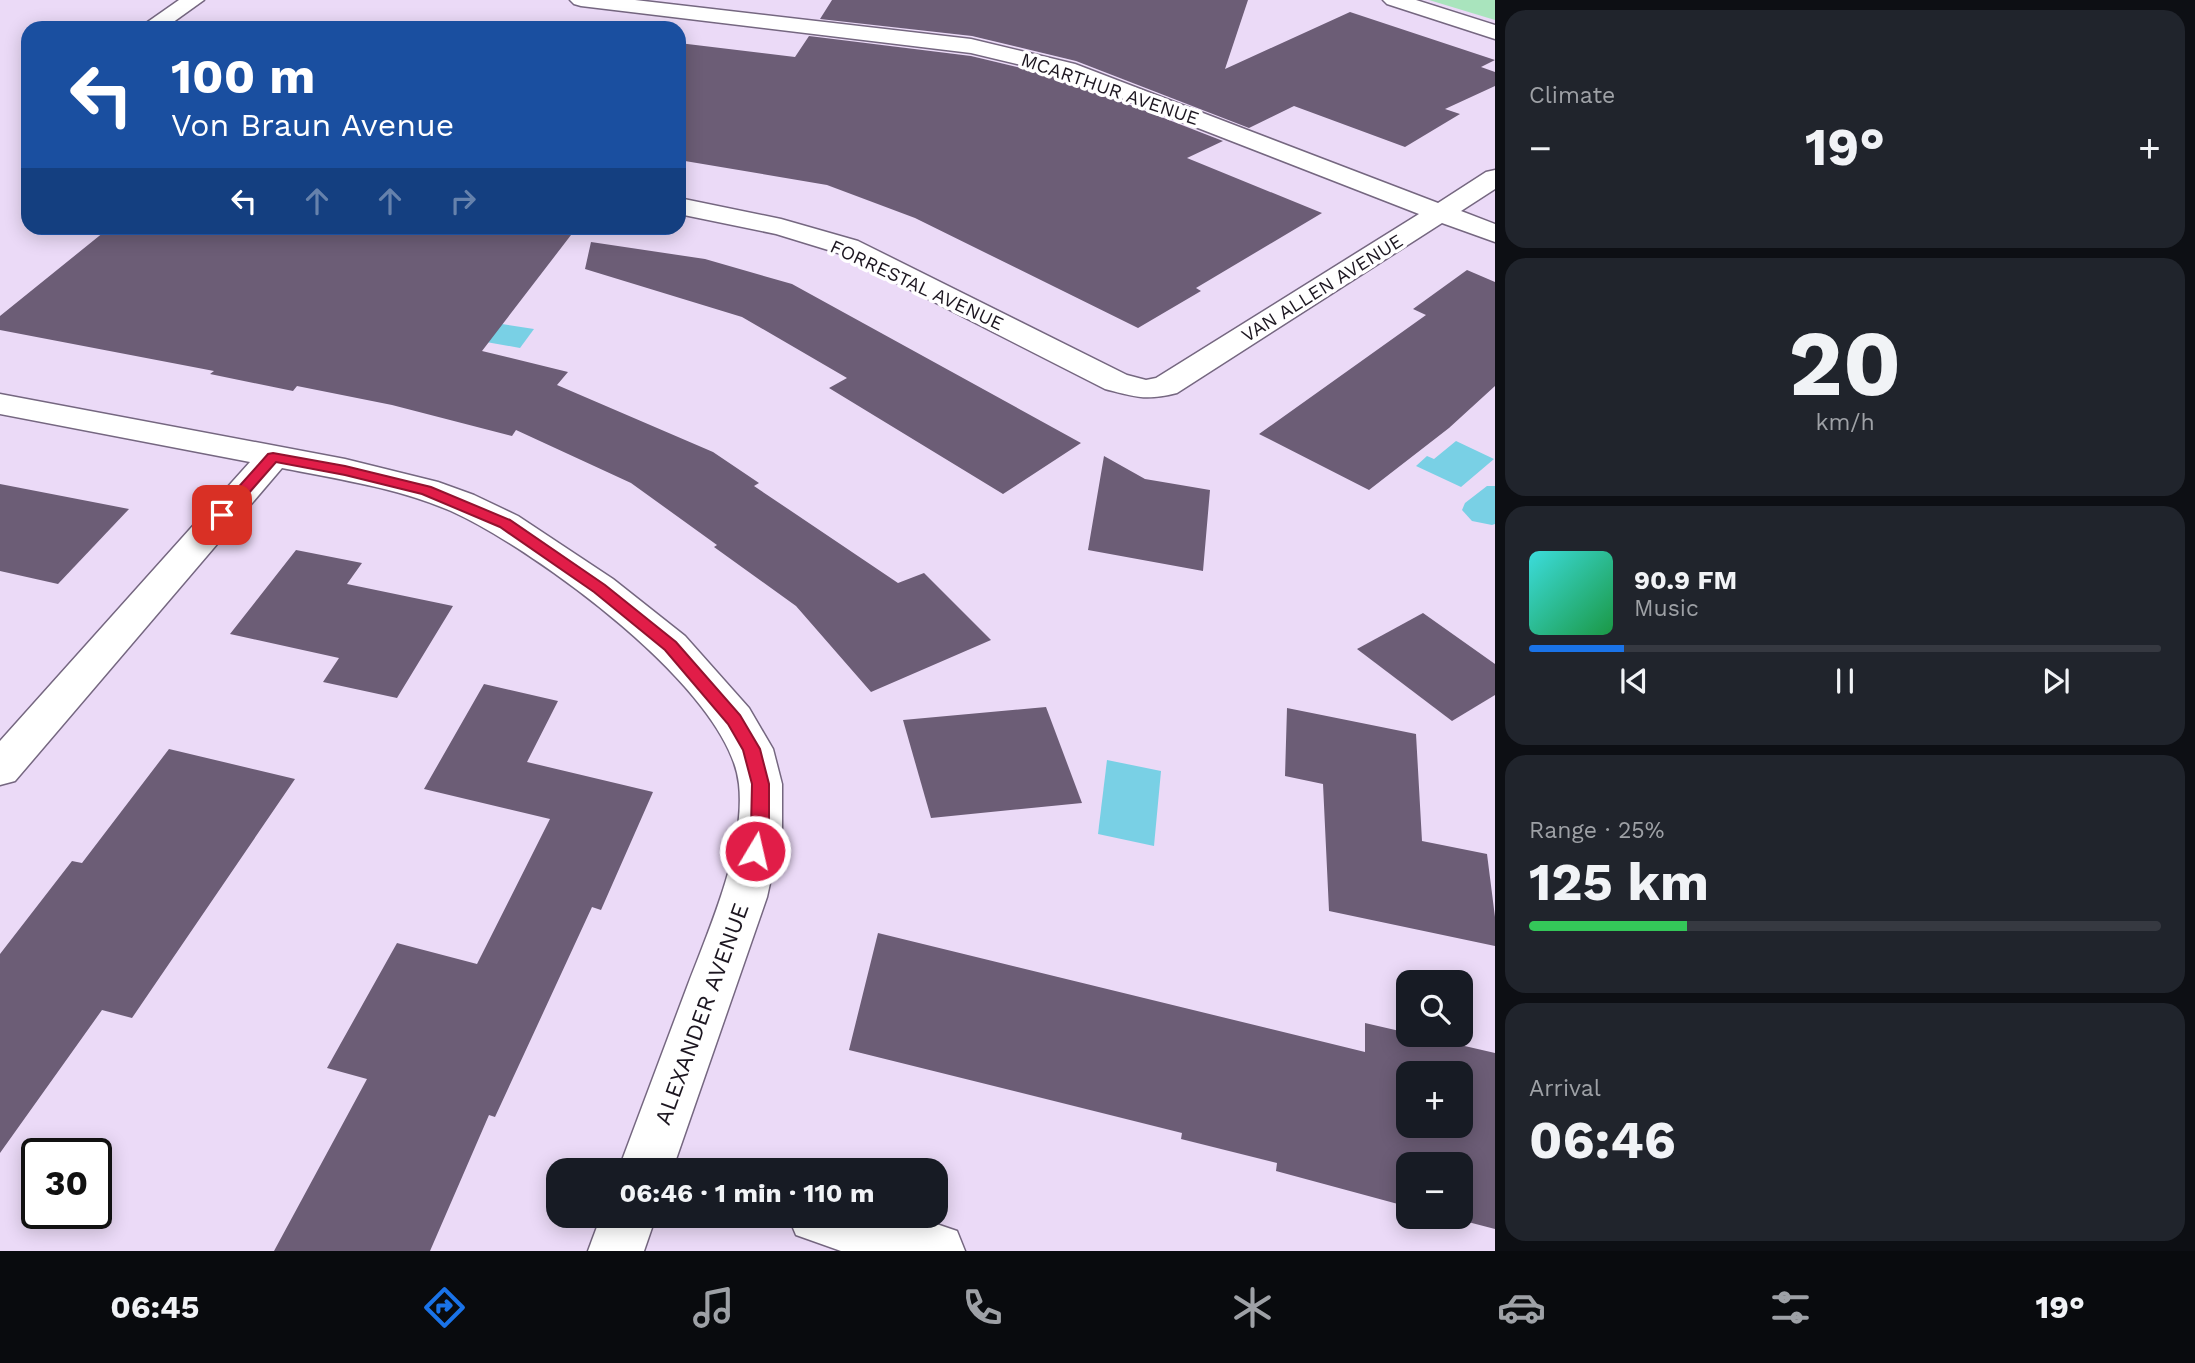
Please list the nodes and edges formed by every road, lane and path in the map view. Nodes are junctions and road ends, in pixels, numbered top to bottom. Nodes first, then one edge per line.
1 (193, 0) edge
2 (581, 0) edge
3 (1394, 0) edge
4 (161, 21) edge
5 (1495, 32) edge
6 (1495, 178) edge
7 (686, 207) edge
8 (1442, 213) junction
9 (1495, 234) edge
10 (1145, 390) joint
11 (0, 404) edge
12 (273, 457) junction
13 (0, 769) edge
14 (652, 1158) edge
15 (625, 1228) edge
16 (857, 1228) edge
17 (616, 1251) edge
18 (937, 1251) edge

1 - 4 street
2 - 8 street, MCARTHUR AVENUE
3 - 5 street
6 - 8 street, VAN ALLEN AVENUE
7 - 10 street, FORRESTAL AVENUE
8 - 9 street, MCARTHUR AVENUE
8 - 10 street, VAN ALLEN AVENUE
11 - 12 street, ALEXANDER AVENUE
12 - 13 street
12 - 14 street, ALEXANDER AVENUE
15 - 17 street, ALEXANDER AVENUE
16 - 18 street

